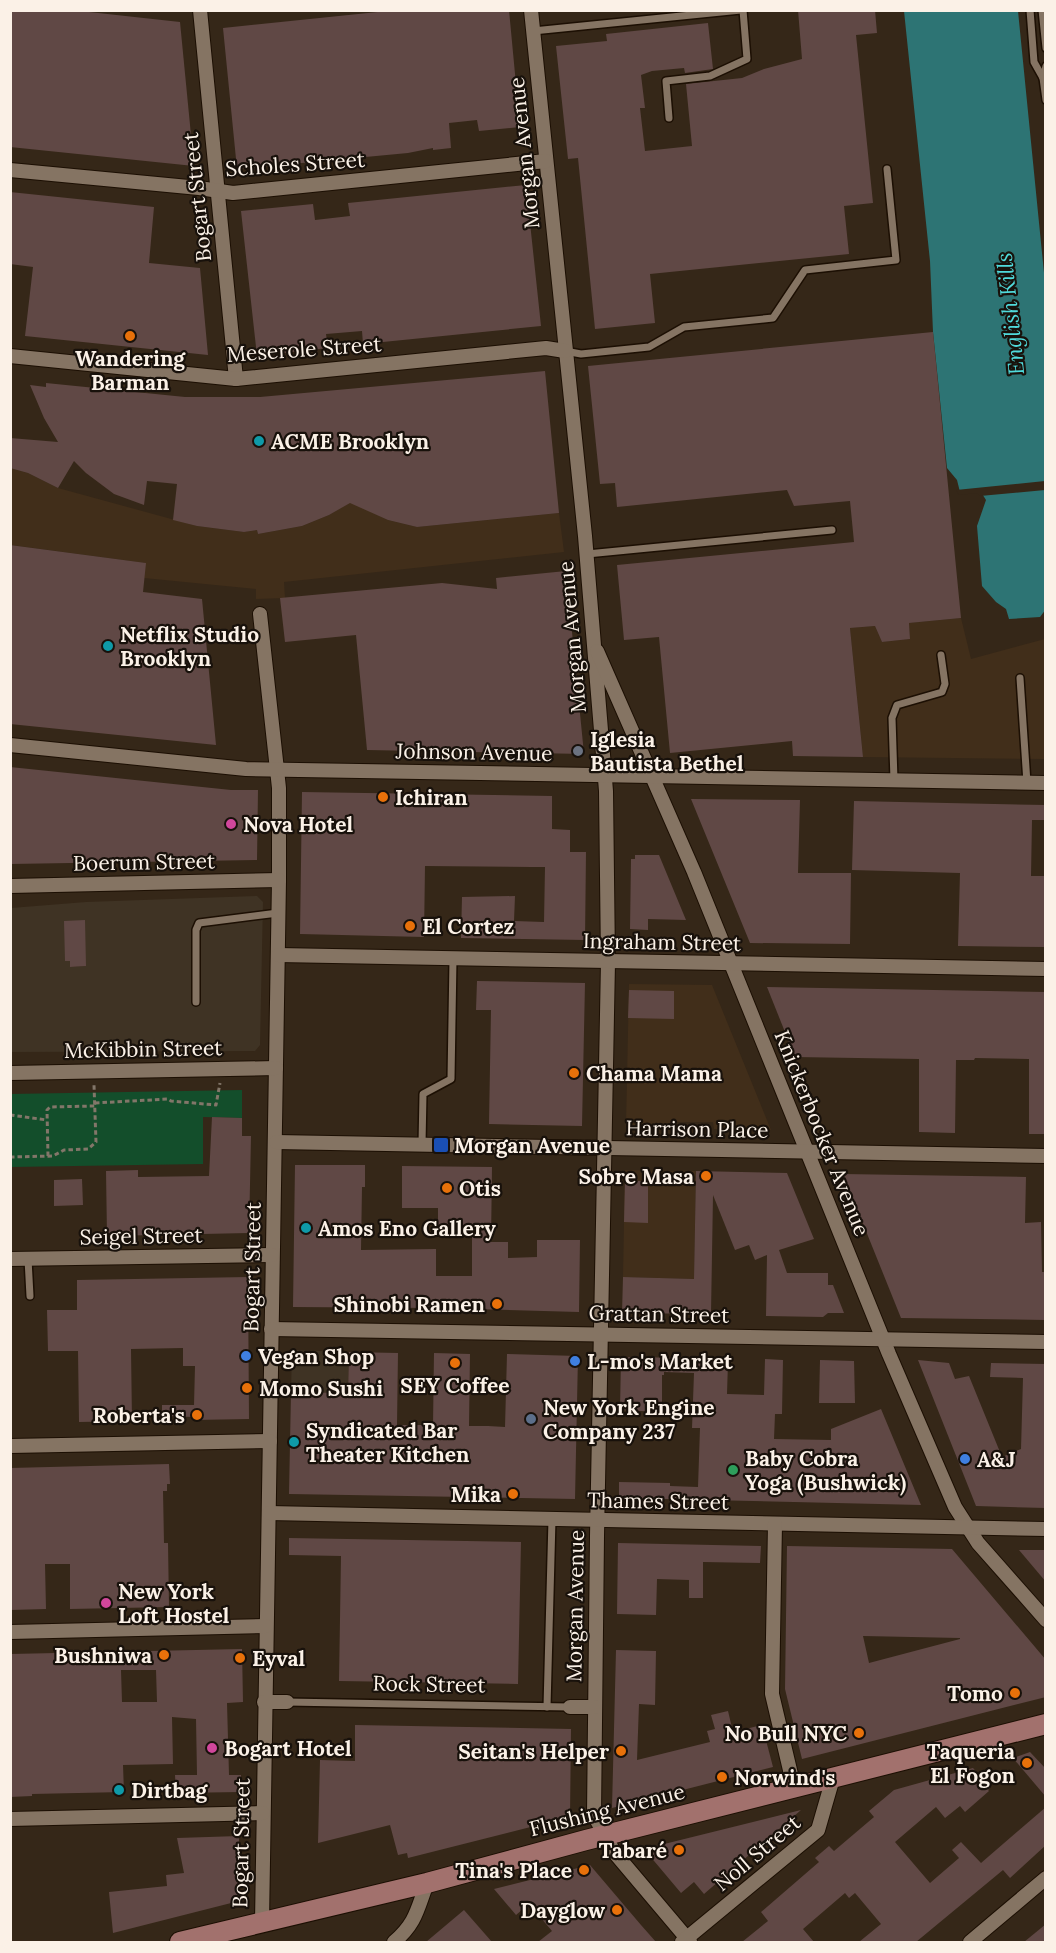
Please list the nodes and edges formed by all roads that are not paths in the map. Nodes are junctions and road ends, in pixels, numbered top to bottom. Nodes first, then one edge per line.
1 (200, 10) edge
2 (531, 10) edge
3 (742, 10) edge
4 (1030, 10) edge
5 (1042, 10) edge
6 (533, 31) junction
7 (1046, 48) edge
8 (1046, 66) edge
9 (1043, 78) junction
10 (1046, 100) edge
11 (669, 118) dead end
12 (546, 161) junction
13 (887, 169) dead end
14 (10, 170) edge
15 (217, 191) junction
16 (565, 351) junction
17 (10, 356) edge
18 (236, 379) junction
19 (832, 530) dead end
20 (586, 554) junction
21 (260, 614) dead end
22 (593, 641) junction
23 (940, 655) dead end
24 (1020, 678) dead end
25 (10, 745) edge
26 (276, 770) junction
27 (604, 775) junction
28 (654, 776) junction
29 (894, 780) junction
30 (1027, 783) junction
31 (1046, 783) edge
32 (279, 880) junction
33 (10, 886) edge
34 (278, 913) junction
35 (278, 955) junction
36 (453, 959) junction
37 (608, 962) junction
38 (731, 964) junction
39 (1046, 969) edge
40 (196, 1002) dead end
41 (276, 1068) junction
42 (10, 1073) edge
43 (276, 1142) junction
44 (422, 1144) junction
45 (604, 1148) junction
46 (807, 1152) junction
47 (1046, 1156) edge
48 (272, 1255) junction
49 (10, 1259) edge
50 (28, 1259) junction
51 (30, 1296) dead end
52 (271, 1329) junction
53 (601, 1334) junction
54 (883, 1339) junction
55 (1046, 1342) edge
56 (270, 1441) junction
57 (10, 1446) edge
58 (269, 1513) junction
59 (552, 1519) junction
60 (597, 1520) junction
61 (774, 1524) junction
62 (967, 1528) junction
63 (1046, 1529) edge
64 (1046, 1620) edge
65 (266, 1626) junction
66 (10, 1632) edge
67 (264, 1702) junction
68 (286, 1702) joint
69 (547, 1707) junction
70 (570, 1707) joint
71 (594, 1707) junction
72 (1046, 1724) edge
73 (833, 1778) junction
74 (794, 1787) junction
75 (263, 1813) junction
76 (10, 1819) edge
77 (605, 1835) junction
78 (1046, 1878) edge
79 (427, 1883) junction
80 (261, 1922) junction
81 (686, 1941) edge
82 (180, 1942) edge
83 (394, 1942) edge
84 (970, 1942) edge

1 - 15 street, Bogart Street
2 - 6 street, Morgan Avenue
3 - 6 lane
3 - 11 lane
4 - 9 lane
5 - 7 lane
6 - 12 street, Morgan Avenue
8 - 9 lane
9 - 10 lane
12 - 15 street, Scholes Street
12 - 16 street, Morgan Avenue
13 - 16 lane
14 - 15 street, Scholes Street
15 - 18 street, Bogart Street
16 - 18 street, Meserole Street
16 - 20 street, Morgan Avenue
17 - 18 street, Meserole Street
19 - 20 lane
20 - 22 street, Morgan Avenue
21 - 26 street, Bogart Street
22 - 27 street, Morgan Avenue
22 - 28 street, Knickerbocker Avenue
23 - 29 lane
24 - 30 lane
25 - 26 street, Johnson Avenue
26 - 27 street, Johnson Avenue
26 - 32 street, Bogart Street
27 - 28 street, Johnson Avenue
27 - 37 street, Morgan Avenue
28 - 29 street, Johnson Avenue
28 - 38 street, Knickerbocker Avenue
29 - 30 street, Johnson Avenue
30 - 31 street, Johnson Avenue
32 - 33 street, Boerum Street
32 - 34 street, Bogart Street
34 - 35 street, Bogart Street
34 - 40 lane
35 - 36 street, Ingraham Street
35 - 41 street, Bogart Street
36 - 37 street, Ingraham Street
36 - 44 lane
37 - 38 street, Ingraham Street
37 - 45 street, Morgan Avenue
38 - 39 street, Ingraham Street
38 - 46 street, Knickerbocker Avenue
41 - 42 street, McKibbin Street
41 - 43 street, Bogart Street
43 - 44 street, Harrison Place
43 - 48 street, Bogart Street
44 - 45 street, Harrison Place
45 - 46 street, Harrison Place
45 - 53 street, Morgan Avenue
46 - 47 street, Harrison Place
46 - 54 street, Knickerbocker Avenue
48 - 50 street, Seigel Street
48 - 52 street, Bogart Street
49 - 50 street, Seigel Street
50 - 51 lane
52 - 53 street, Grattan Street
52 - 56 street, Bogart Street
53 - 54 street, Grattan Street
53 - 60 street, Morgan Avenue
54 - 55 street, Grattan Street
54 - 62 street, Knickerbocker Avenue
56 - 57 street
56 - 58 street, Bogart Street
58 - 59 street, Thames Street
58 - 65 street, Bogart Street
59 - 60 street, Thames Street
59 - 69 lane
60 - 61 street, Thames Street
60 - 71 street, Morgan Avenue
61 - 62 street, Thames Street
61 - 74 street
62 - 63 street, Thames Street
62 - 64 street, Knickerbocker Avenue
65 - 66 street
65 - 67 street, Bogart Street
67 - 68 street, Rock Street
67 - 75 street, Bogart Street
68 - 69 lane, Rock Street
69 - 70 lane, Rock Street
70 - 71 street, Rock Street
71 - 77 street, Morgan Avenue
72 - 73 main road, Flushing Avenue
73 - 74 main road, Flushing Avenue
73 - 81 street, Noll Street
74 - 77 main road, Flushing Avenue
75 - 76 street
75 - 80 street, Bogart Street
77 - 79 main road, Flushing Avenue
77 - 81 street, Morgan Avenue
78 - 84 street
79 - 80 main road, Flushing Avenue
79 - 83 street
80 - 82 main road, Flushing Avenue

